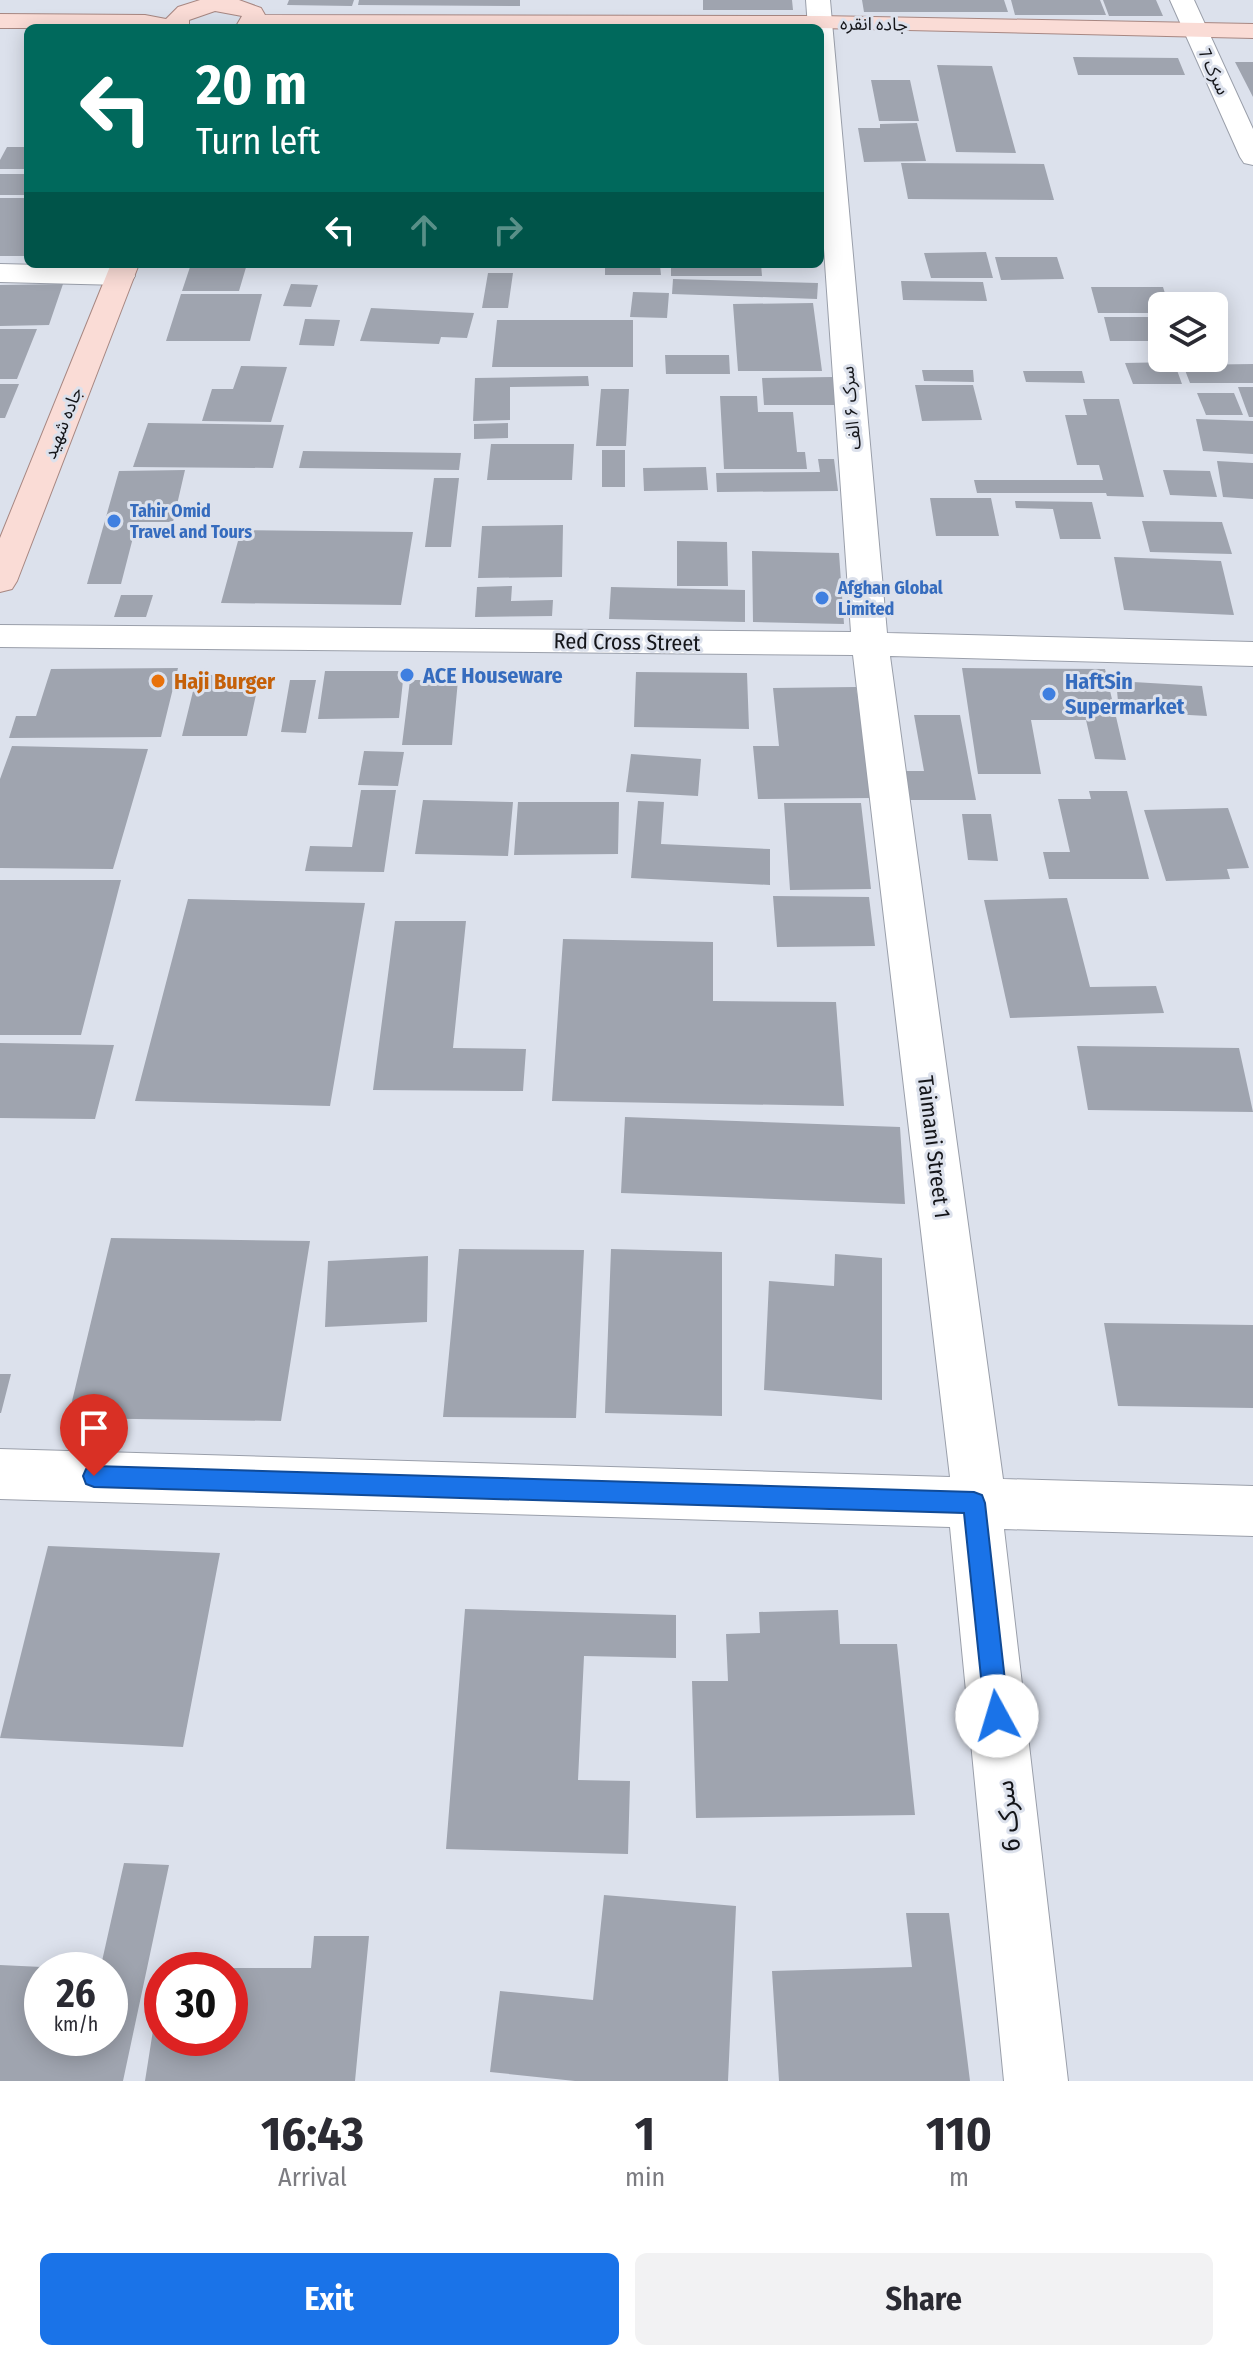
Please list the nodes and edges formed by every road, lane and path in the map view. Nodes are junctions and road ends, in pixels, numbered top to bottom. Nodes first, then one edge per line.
1 (1182, 0) edge
2 (819, 12) edge
3 (246, 14) edge
4 (0, 21) edge
5 (156, 24) edge
6 (177, 24) edge
7 (1195, 30) junction
8 (1253, 31) edge
9 (824, 74) edge
10 (1253, 157) edge
11 (123, 270) edge
12 (0, 273) edge
13 (0, 581) edge
14 (0, 636) edge
15 (870, 644) junction
16 (1253, 654) edge
17 (888, 792) joint
18 (0, 1474) edge
19 (977, 1503) junction
20 (1253, 1511) edge
21 (1036, 2081) edge

1 - 7 street, سرک 7
2 - 3 main road, جاده انقره
2 - 7 main road, جاده انقره
3 - 6 main road, جاده انقره
4 - 5 main road
7 - 8 main road, جاده انقره
7 - 10 street, سرک 7
9 - 15 street, سرک ۶ الف
11 - 12 street
11 - 13 main road, جاده شهید
14 - 15 street, Red Cross Street
15 - 16 street, Red Cross Street
15 - 17 street, سرک ۶ الف
17 - 19 street, Taimani Street 1
18 - 19 street
19 - 20 street
19 - 21 street, سرک 6

